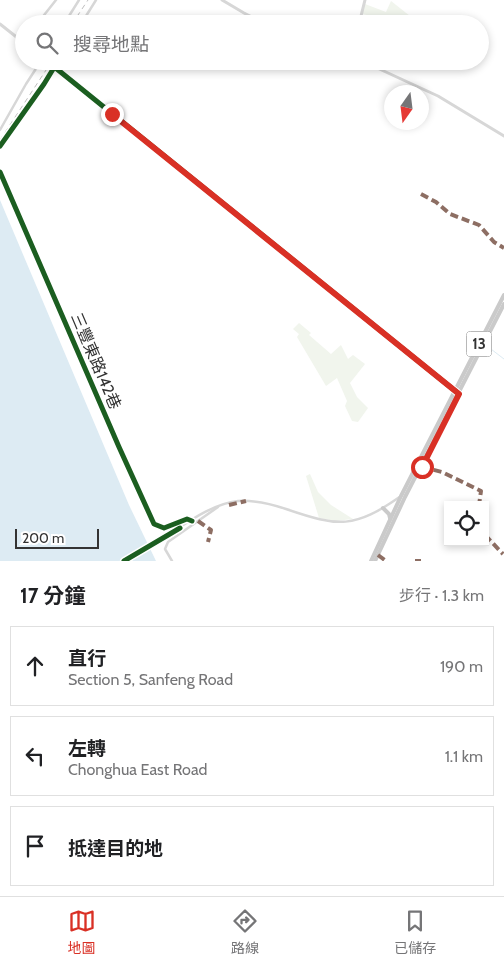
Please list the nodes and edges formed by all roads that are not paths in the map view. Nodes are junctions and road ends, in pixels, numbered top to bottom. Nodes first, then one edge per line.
1 (56, 0) edge
2 (79, 0) edge
3 (96, 0) edge
4 (222, 0) edge
5 (365, 0) edge
6 (44, 15) edge
7 (70, 15) edge
8 (87, 15) edge
9 (246, 15) edge
10 (361, 15) edge
11 (0, 24) edge
12 (15, 36) edge
13 (35, 70) edge
14 (52, 70) edge
15 (58, 70) edge
16 (382, 70) edge
17 (0, 130) edge
18 (504, 136) edge
19 (0, 146) edge
20 (0, 172) edge
21 (504, 295) edge
22 (504, 304) edge
23 (457, 393) junction
24 (403, 497) junction
25 (219, 505) junction
26 (383, 508) junction
27 (390, 518) junction
28 (192, 521) junction
29 (160, 540) joint
30 (124, 561) edge
31 (172, 561) edge
32 (370, 561) edge
33 (375, 561) edge

1 - 6 street
2 - 7 street
3 - 8 street
4 - 9 street
5 - 10 street
11 - 12 street
13 - 17 street
14 - 19 street
15 - 23 street
16 - 18 street
20 - 28 street, 三豐東路142巷
21 - 23 main road, 13
22 - 23 main road, 13
23 - 24 main road, 13
24 - 26 street
24 - 27 main road, 13
24 - 33 main road, 13
25 - 26 street
25 - 28 street
25 - 31 street
26 - 27 main road
27 - 32 main road, 13
28 - 29 street
29 - 30 street

